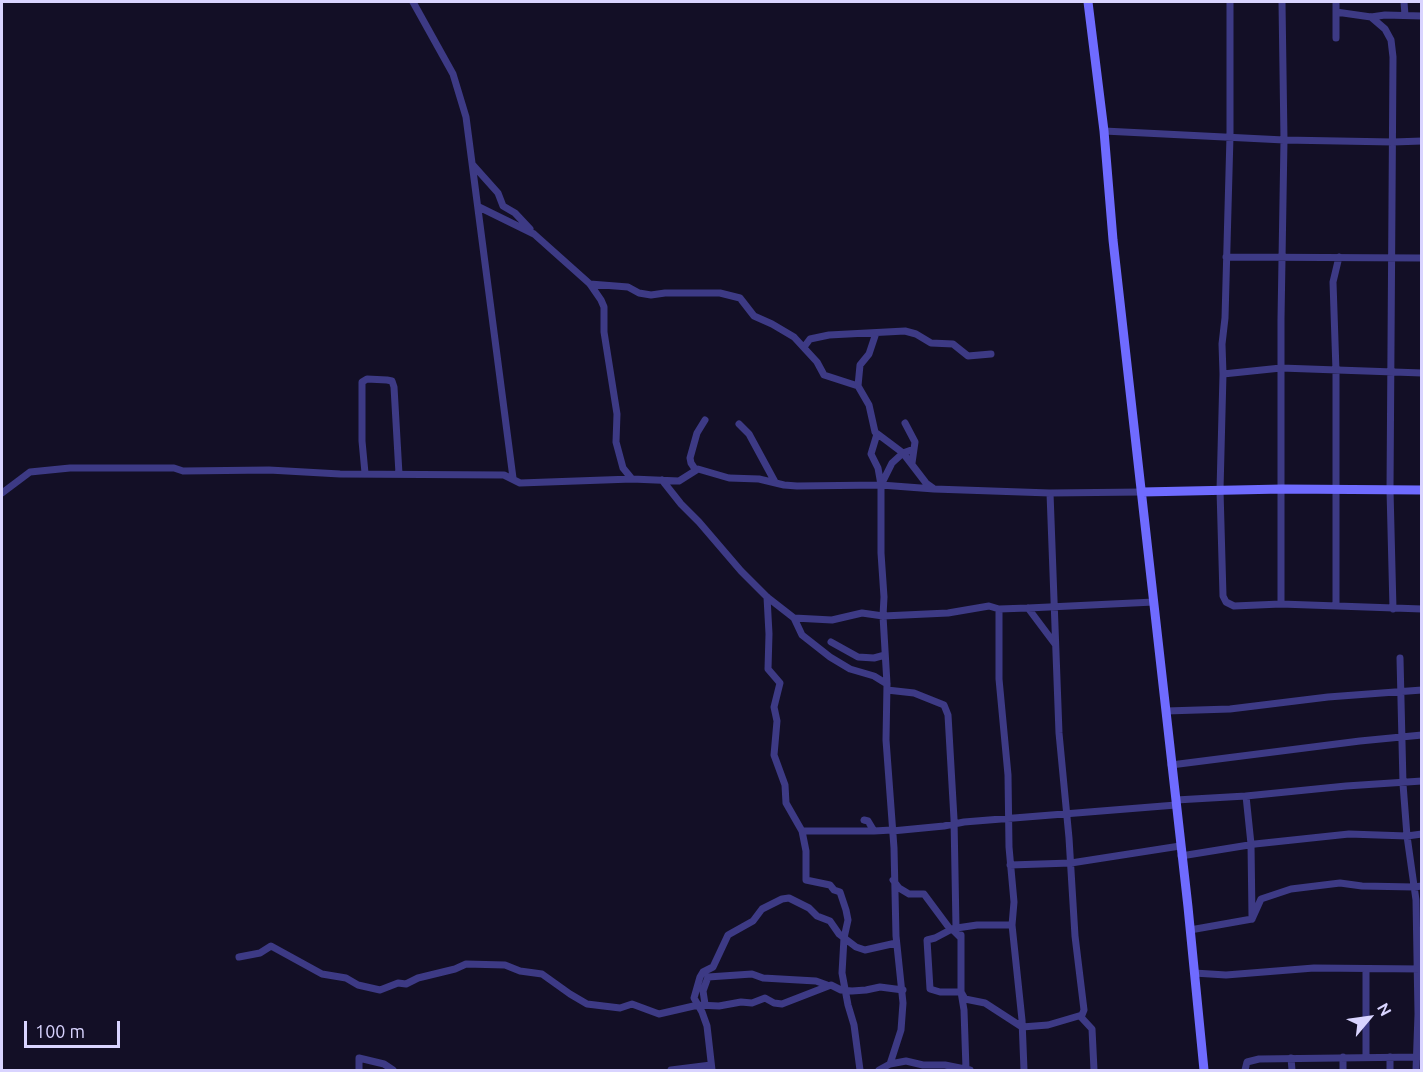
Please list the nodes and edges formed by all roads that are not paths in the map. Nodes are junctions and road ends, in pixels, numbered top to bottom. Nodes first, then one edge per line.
1 (413, 2) edge
2 (1088, 2) edge
3 (1230, 2) edge
4 (1282, 2) edge
5 (1336, 2) edge
6 (1404, 2) edge
7 (1336, 12) junction
8 (1405, 15) junction
9 (1422, 16) edge
10 (1371, 17) junction
11 (1336, 38) dead end
12 (1104, 131) junction
13 (1230, 136) junction
14 (1284, 140) junction
15 (1422, 141) edge
16 (1393, 142) junction
17 (473, 165) junction
18 (479, 207) junction
19 (534, 234) junction
20 (1282, 256) junction
21 (1226, 257) junction
22 (1323, 257) junction
23 (1339, 257) junction
24 (1393, 258) junction
25 (1422, 258) edge
26 (1335, 268) junction
27 (590, 284) junction
28 (876, 333) junction
29 (804, 347) junction
30 (991, 354) dead end
31 (1281, 368) junction
32 (1336, 371) junction
33 (1391, 372) junction
34 (1422, 373) edge
35 (1223, 374) junction
36 (858, 386) junction
37 (705, 420) dead end
38 (905, 423) dead end
39 (739, 424) dead end
40 (877, 434) junction
41 (914, 449) junction
42 (903, 453) junction
43 (912, 463) junction
44 (695, 469) junction
45 (365, 474) junction
46 (399, 474) junction
47 (514, 479) junction
48 (632, 479) junction
49 (662, 480) junction
50 (775, 482) junction
51 (881, 485) junction
52 (934, 489) junction
53 (1282, 489) junction
54 (1335, 489) junction
55 (1220, 490) junction
56 (1390, 490) junction
57 (1422, 490) edge
58 (1142, 492) junction
59 (2, 493) edge
60 (1050, 493) junction
61 (767, 597) junction
62 (1154, 602) junction
63 (1281, 604) junction
64 (1053, 605) junction
65 (1336, 606) junction
66 (1028, 608) junction
67 (999, 609) junction
68 (1393, 609) junction
69 (1422, 609) edge
70 (883, 616) junction
71 (794, 618) junction
72 (831, 642) dead end
73 (1055, 644) junction
74 (885, 655) junction
75 (1400, 658) dead end
76 (887, 687) junction
77 (1422, 690) edge
78 (1401, 692) junction
79 (1166, 711) junction
80 (1422, 735) edge
81 (1401, 738) junction
82 (1172, 765) junction
83 (1422, 781) edge
84 (1403, 784) junction
85 (1246, 796) junction
86 (1176, 802) junction
87 (1066, 814) junction
88 (1010, 819) junction
89 (864, 820) dead end
90 (953, 825) junction
91 (802, 831) junction
92 (874, 831) junction
93 (892, 831) junction
94 (1422, 834) edge
95 (1407, 836) junction
96 (1251, 844) junction
97 (1181, 851) junction
98 (1071, 863) junction
99 (1010, 865) junction
100 (893, 880) junction
101 (1418, 886) edge
102 (1252, 919) junction
103 (1012, 925) junction
104 (957, 928) junction
105 (1191, 930) junction
106 (844, 938) junction
107 (896, 943) junction
108 (239, 957) dead end
109 (1419, 968) edge
110 (1366, 969) junction
111 (1194, 974) junction
112 (827, 985) junction
113 (845, 990) junction
114 (903, 990) junction
115 (961, 992) junction
116 (701, 1004) junction
117 (1080, 1016) junction
118 (1022, 1027) junction
119 (1343, 1057) junction
120 (1366, 1057) junction
121 (1390, 1057) junction
122 (1419, 1057) edge
123 (1291, 1058) junction
124 (890, 1064) junction
125 (711, 1068) edge
126 (968, 1070) edge
127 (359, 1071) edge
128 (393, 1071) edge
129 (671, 1071) edge
130 (860, 1071) edge
131 (879, 1071) edge
132 (1024, 1071) edge
133 (1094, 1071) edge
134 (1204, 1071) edge
135 (1245, 1071) edge
136 (1292, 1071) edge
137 (1343, 1071) edge
138 (1390, 1071) edge
139 (1416, 1071) edge

1 - 17 street
2 - 12 main road
3 - 13 street
4 - 14 street
5 - 7 street
6 - 8 street
7 - 10 street
7 - 11 street
8 - 9 street
8 - 10 street
10 - 16 street
12 - 13 street
12 - 58 main road
13 - 14 street
13 - 21 street
14 - 16 street
14 - 20 street
15 - 16 street
16 - 24 street
17 - 18 street
17 - 19 street
18 - 19 street
18 - 47 street
19 - 27 street
20 - 21 street
20 - 22 street
20 - 31 street
21 - 35 street
22 - 23 street
22 - 26 street
23 - 24 street
23 - 26 street
24 - 25 street
24 - 33 street
26 - 32 street
27 - 29 street
27 - 48 street
28 - 29 street
28 - 30 street
28 - 36 street
29 - 36 street
31 - 32 street
31 - 35 street
31 - 53 street
32 - 33 street
32 - 54 street
33 - 34 street
33 - 56 street
35 - 55 street
36 - 40 street
37 - 44 street
38 - 41 street
39 - 50 street
40 - 42 street
40 - 51 street
41 - 42 street
41 - 43 street
42 - 43 street
42 - 51 street
43 - 52 street
44 - 49 street
44 - 50 street
45 - 46 street
45 - 46 street
45 - 59 street
46 - 47 street
47 - 48 street
48 - 49 street
49 - 61 street
50 - 51 street
51 - 52 street
51 - 70 street
52 - 60 street
53 - 54 main road
53 - 55 main road
53 - 63 street
54 - 56 main road
54 - 65 street
55 - 58 main road
55 - 63 street
56 - 57 main road
56 - 68 street
58 - 60 street
58 - 62 main road
60 - 64 street
61 - 71 street
61 - 91 street
62 - 64 street
62 - 79 main road
63 - 65 street
64 - 66 street
64 - 73 street
65 - 68 street
66 - 67 street
66 - 73 street
67 - 70 street
67 - 88 street
68 - 69 street
70 - 71 street
70 - 74 street
71 - 76 street
72 - 74 street
73 - 87 street
74 - 76 street
75 - 78 street
76 - 90 street
76 - 93 street
77 - 78 street
78 - 79 street
78 - 81 street
79 - 82 main road
80 - 81 street
81 - 82 street
81 - 84 street
82 - 86 main road
83 - 84 street
84 - 85 street
84 - 95 street
85 - 86 street
85 - 96 street
86 - 87 street
86 - 97 main road
87 - 88 street
87 - 98 street
88 - 90 street
88 - 99 street
89 - 92 street
90 - 93 street
90 - 104 street
91 - 92 street
91 - 106 street
92 - 93 street
93 - 100 street
94 - 95 street
95 - 96 street
95 - 101 street
96 - 97 street
96 - 102 street
97 - 98 street
97 - 105 main road
98 - 99 street
98 - 117 street
99 - 103 street
100 - 104 street
100 - 107 street
101 - 102 street
101 - 109 street
102 - 105 street
103 - 104 street
103 - 118 street
104 - 115 street
104 - 115 street
105 - 111 main road
106 - 107 street
106 - 113 street
106 - 116 street
107 - 114 street
108 - 116 street
109 - 110 street
109 - 122 street
110 - 111 street
110 - 120 street
111 - 134 main road
112 - 113 street
112 - 116 street
112 - 116 street
113 - 114 street
113 - 130 street
114 - 124 street
115 - 118 street
115 - 126 street
116 - 125 street
117 - 118 street
117 - 133 street
118 - 132 street
119 - 120 street
119 - 123 street
119 - 137 street
120 - 121 street
121 - 122 street
121 - 138 street
122 - 139 street
123 - 135 street
123 - 136 street
124 - 126 street
124 - 131 street
125 - 129 street
127 - 128 street

